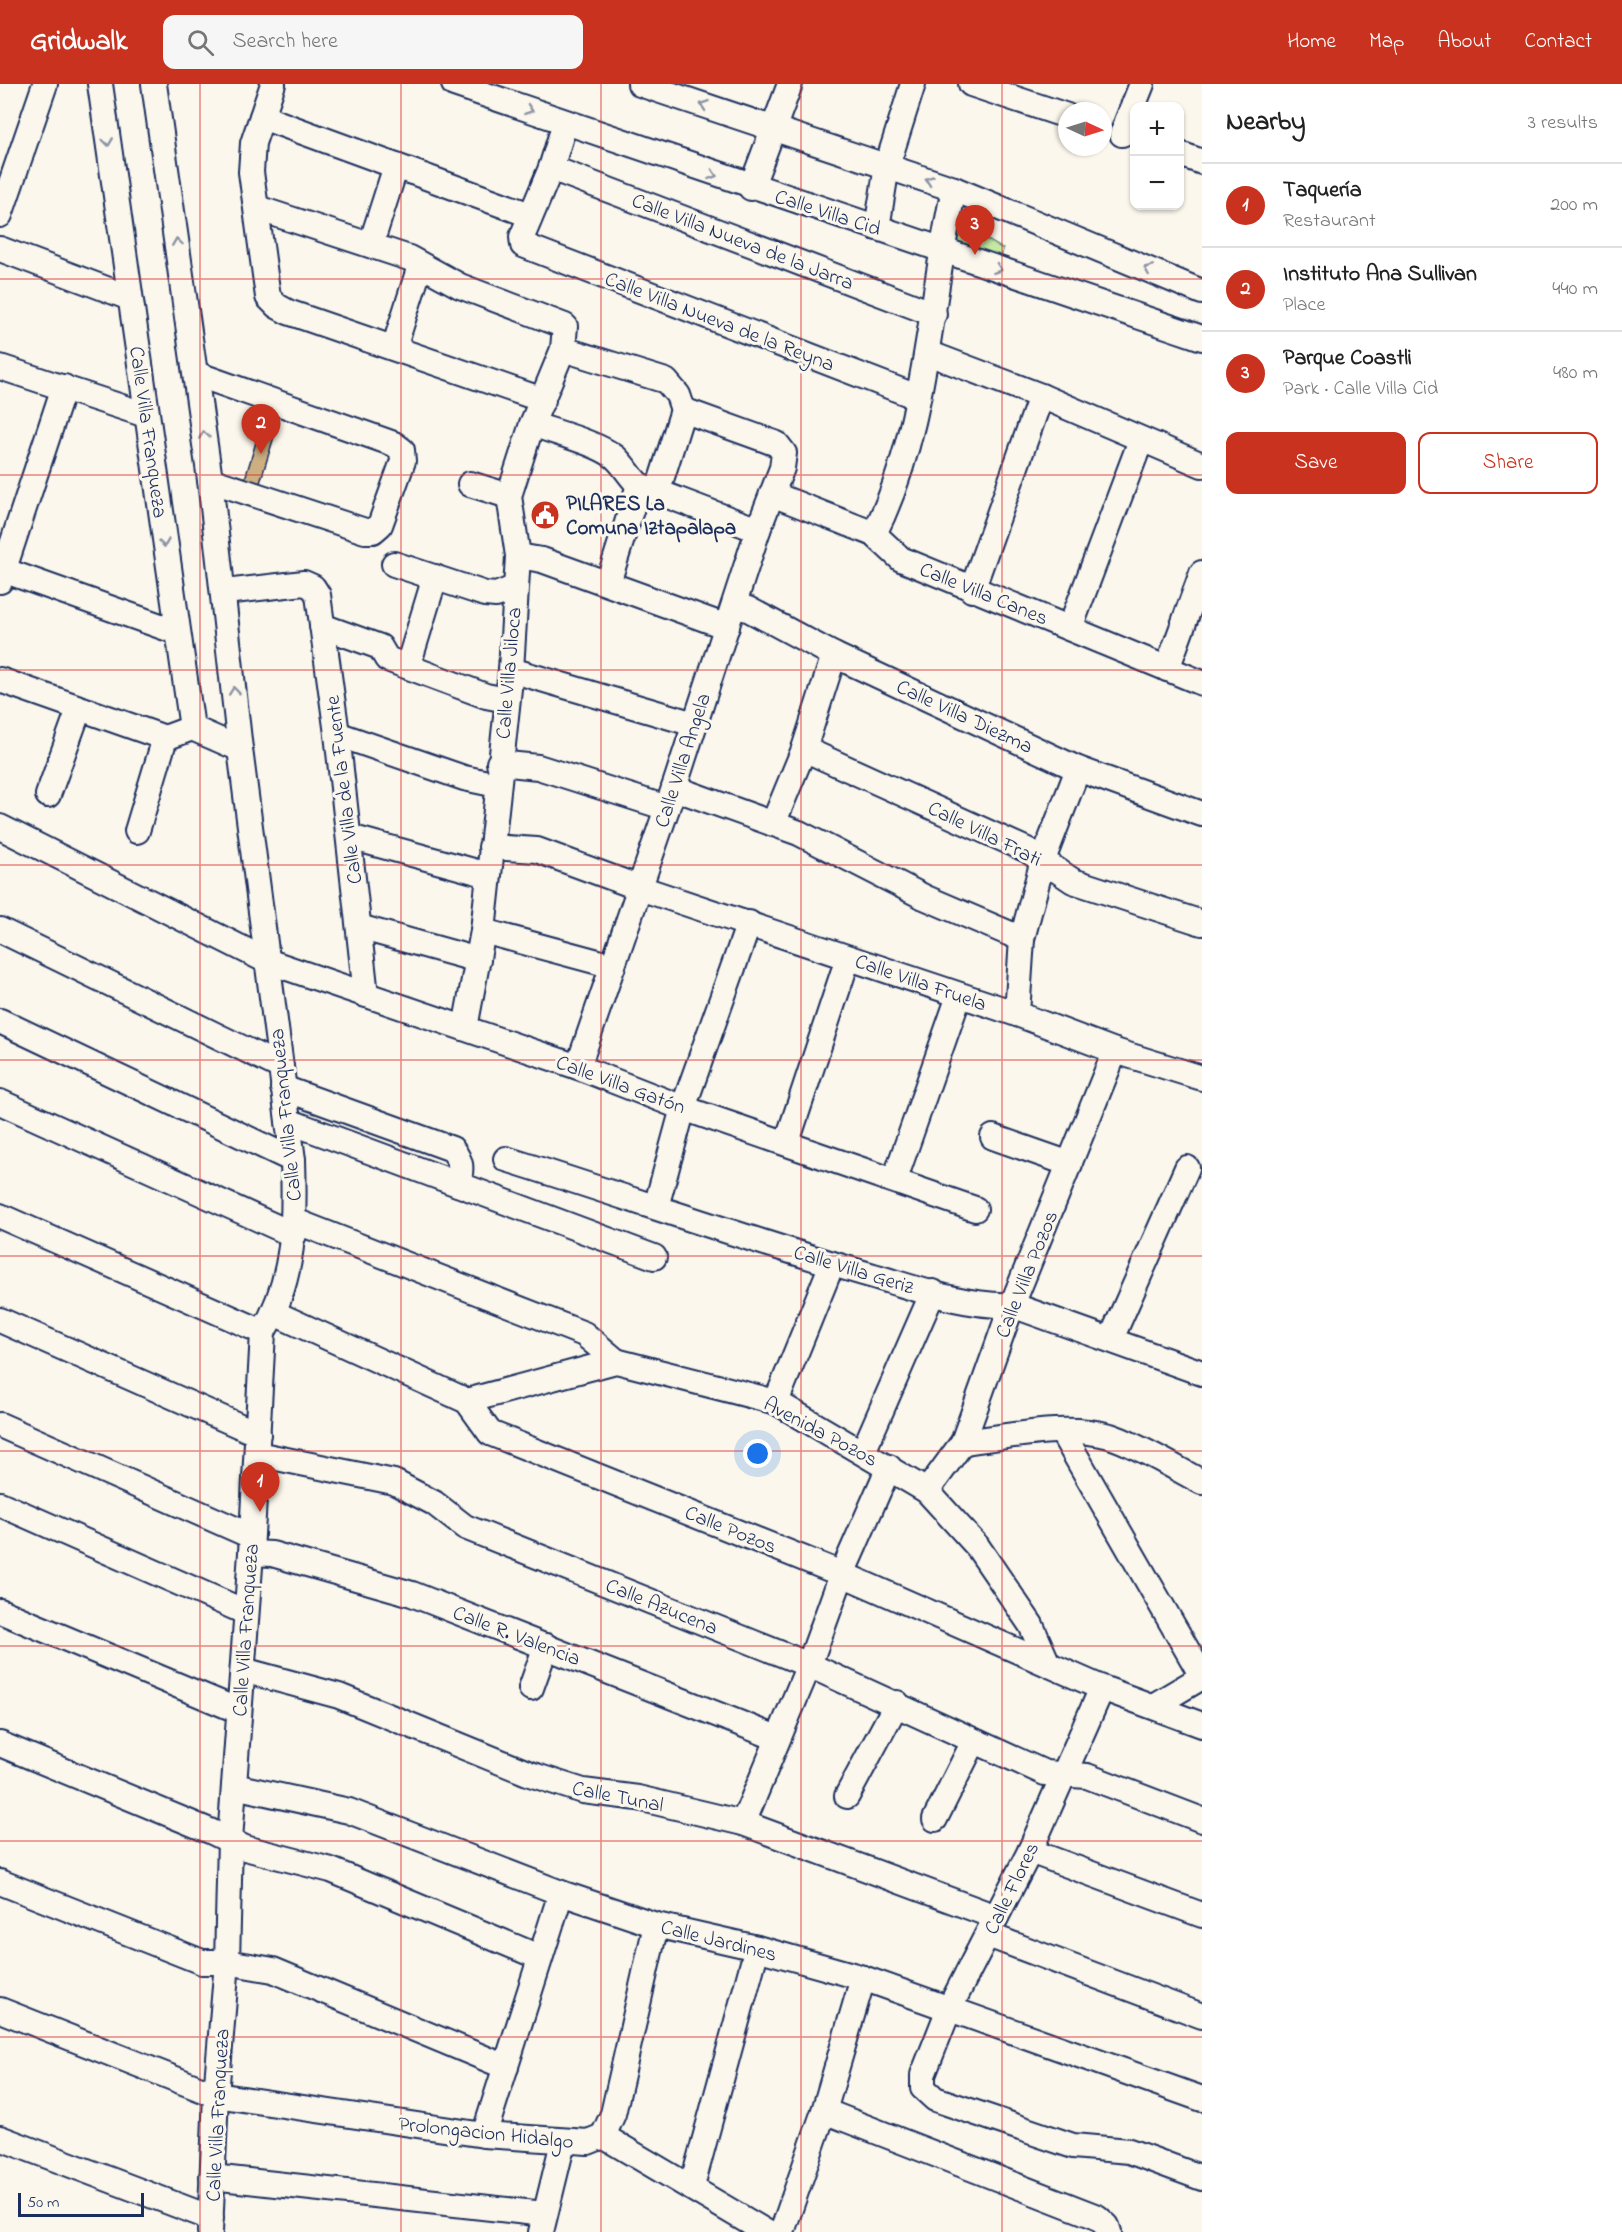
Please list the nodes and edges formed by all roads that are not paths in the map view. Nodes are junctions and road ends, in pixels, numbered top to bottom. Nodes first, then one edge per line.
1 (45, 84) edge
2 (100, 84) edge
3 (154, 84) edge
4 (273, 84) edge
5 (454, 84) edge
6 (640, 84) edge
7 (790, 84) edge
8 (913, 84) edge
9 (971, 84) edge
10 (1142, 84) edge
11 (1024, 92) edge
12 (1058, 111) edge
13 (262, 117) junction
14 (565, 123) junction
15 (774, 129) junction
16 (1120, 134) edge
17 (1184, 156) edge
18 (1202, 162) edge
19 (396, 166) junction
20 (886, 166) junction
21 (551, 168) junction
22 (751, 188) junction
23 (954, 189) junction
24 (256, 208) junction
25 (0, 215) edge
26 (530, 215) junction
27 (877, 228) junction
28 (371, 244) junction
29 (0, 249) edge
30 (941, 249) junction
31 (420, 266) junction
32 (1202, 292) edge
33 (130, 298) junction
34 (934, 314) junction
35 (564, 337) junction
36 (1202, 338) edge
37 (394, 348) junction
38 (928, 353) junction
39 (0, 366) edge
40 (196, 374) junction
41 (64, 387) junction
42 (1041, 396) junction
43 (917, 397) junction
44 (543, 400) junction
45 (683, 410) junction
46 (146, 415) junction
47 (532, 424) junction
48 (1141, 440) junction
49 (1202, 465) edge
50 (210, 480) junction
51 (470, 484) dead end
52 (648, 489) junction
53 (772, 494) junction
54 (509, 496) junction
55 (758, 530) junction
56 (874, 534) junction
57 (518, 556) junction
58 (394, 564) dead end
59 (1202, 573) edge
60 (1, 574) edge
61 (435, 577) junction
62 (608, 583) junction
63 (514, 588) junction
64 (972, 590) junction
65 (225, 592) junction
66 (730, 616) junction
67 (322, 626) junction
68 (1070, 628) junction
69 (177, 632) junction
70 (834, 655) junction
71 (408, 666) junction
72 (1167, 669) junction
73 (511, 670) junction
74 (0, 680) edge
75 (1202, 683) edge
76 (507, 700) junction
77 (79, 709) junction
78 (694, 724) junction
79 (192, 728) junction
80 (338, 734) junction
81 (165, 738) junction
82 (240, 749) junction
83 (804, 749) junction
84 (1078, 769) junction
85 (498, 774) junction
86 (48, 795) dead end
87 (671, 798) junction
88 (1202, 814) edge
89 (773, 824) junction
90 (0, 827) edge
91 (137, 831) dead end
92 (350, 837) junction
93 (491, 847) junction
94 (1043, 860) junction
95 (488, 875) junction
96 (640, 888) junction
97 (749, 923) junction
98 (1202, 923) edge
99 (359, 927) junction
100 (0, 930) edge
101 (483, 931) junction
102 (1022, 939) junction
103 (848, 958) junction
104 (478, 960) junction
105 (267, 961) junction
106 (613, 966) junction
107 (366, 995) junction
108 (959, 996) junction
109 (1017, 1014) junction
110 (0, 1021) edge
111 (465, 1029) junction
112 (1115, 1051) junction
113 (578, 1067) junction
114 (282, 1077) junction
115 (1202, 1078) edge
116 (0, 1102) edge
117 (683, 1108) junction
118 (288, 1121) junction
119 (993, 1137) dead end
120 (787, 1142) junction
121 (507, 1159) dead end
122 (293, 1160) junction
123 (1070, 1164) junction
124 (1187, 1168) dead end
125 (895, 1179) junction
126 (458, 1184) junction
127 (656, 1207) junction
128 (975, 1209) dead end
129 (0, 1216) edge
130 (295, 1228) junction
131 (654, 1257) dead end
132 (832, 1264) junction
133 (933, 1292) junction
134 (1012, 1305) junction
135 (0, 1320) edge
136 (269, 1322) junction
137 (1111, 1339) junction
138 (616, 1361) junction
139 (1202, 1373) edge
140 (467, 1401) junction
141 (776, 1402) junction
142 (0, 1425) edge
143 (1062, 1432) junction
144 (963, 1442) junction
145 (257, 1444) junction
146 (863, 1452) junction
147 (889, 1467) junction
148 (1202, 1482) edge
149 (927, 1491) junction
150 (0, 1504) edge
151 (251, 1544) junction
152 (842, 1574) junction
153 (0, 1611) edge
154 (245, 1612) junction
155 (546, 1646) junction
156 (1048, 1664) junction
157 (809, 1665) junction
158 (243, 1670) junction
159 (1202, 1677) edge
160 (1102, 1688) junction
161 (531, 1689) dead end
162 (897, 1703) junction
163 (1153, 1706) junction
164 (239, 1712) junction
165 (1202, 1725) edge
166 (777, 1738) junction
167 (974, 1741) junction
168 (0, 1744) edge
169 (1064, 1773) junction
170 (234, 1786) junction
171 (847, 1796) dead end
172 (935, 1819) dead end
173 (1202, 1820) edge
174 (742, 1823) junction
175 (230, 1840) junction
176 (1030, 1851) junction
177 (0, 1882) edge
178 (561, 1893) junction
179 (1202, 1915) edge
180 (656, 1925) junction
181 (992, 1926) junction
182 (757, 1947) junction
183 (539, 1957) junction
184 (227, 1962) junction
185 (863, 1978) junction
186 (949, 2009) junction
187 (0, 2010) edge
188 (1202, 2016) edge
189 (506, 2067) junction
190 (216, 2095) junction
191 (1202, 2099) edge
192 (824, 2111) junction
193 (484, 2135) junction
194 (603, 2136) junction
195 (0, 2138) edge
196 (563, 2142) junction
197 (212, 2177) junction
198 (1202, 2178) edge
199 (692, 2186) junction
200 (542, 2223) edge
201 (210, 2225) edge
202 (766, 2232) edge
203 (782, 2232) edge
204 (1109, 2232) edge

1 - 25 street
2 -> 33 street, Calle Villa Franqueza
40 -> 3 street, Calle Villa Franqueza
4 - 13 street
5 -> 14 street, Calle Villa Cid
15 -> 6 street
7 - 15 street
8 - 20 street
9 - 11 street
10 - 16 street
11 - 12 street
13 - 19 street
13 - 24 street
14 - 21 street
14 -> 22 street, Calle Villa Cid
15 - 20 street
15 - 22 street
17 - 18 street
19 - 26 street
19 - 28 street
23 -> 20 street
20 - 27 street
21 - 26 street
21 - 34 street, Calle Villa Nueva de la Jarra
22 - 27 street, Calle Villa Cid
23 - 30 street
32 -> 23 street
24 - 28 street
24 - 37 street
26 - 43 street, Calle Villa Nueva de la Reyna
27 - 30 street, Calle Villa Cid
28 - 31 street
29 - 33 street
30 - 34 street
30 -> 36 street, Calle Villa Cid
31 - 35 street
31 - 37 street
33 - 46 street, Calle Villa Franqueza
34 - 38 street
35 - 44 street, Calle Villa Jiloca
35 - 45 street
37 - 44 street
38 - 42 street
38 - 43 street
39 - 41 street
50 -> 40 street, Calle Villa Franqueza
40 - 50 street
41 - 46 street
41 - 60 street
42 - 48 street
42 - 64 street
43 - 56 street
44 - 47 street, Calle Villa Jiloca
45 - 52 street
45 - 53 street, Calle Villa Angela
46 -> 69 street, Calle Villa Franqueza
47 - 52 street
47 - 54 street, Calle Villa Jiloca
48 - 49 street
48 - 68 street
50 - 65 street, Calle Villa Franqueza
51 - 54 street
52 - 55 street
52 - 62 street
53 - 55 street, Calle Villa Angela
53 - 56 street, Calle Villa Canes
54 - 57 street, Calle Villa Jiloca
55 - 66 street, Calle Villa Angela
56 - 64 street, Calle Villa Canes
57 - 62 street, Calle Villa Diezma
57 - 63 street, Calle Villa Jiloca
58 - 61 street
59 - 72 street
60 - 69 street
61 - 63 street
61 - 71 street
62 - 66 street, Calle Villa Diezma
63 - 73 street, Calle Villa Jiloca
64 - 68 street, Calle Villa Canes
65 - 67 street, Calle Villa de la Fuente
82 -> 65 street, Calle Villa Franqueza
66 - 70 street, Calle Villa Diezma
66 - 78 street, Calle Villa Angela
67 - 71 street
67 - 80 street, Calle Villa de la Fuente
68 - 72 street, Calle Villa Canes
69 - 79 street, Calle Villa Franqueza
70 - 83 street
70 - 84 street, Calle Villa Diezma
71 - 76 street
72 - 75 street, Calle Villa Canes
73 - 76 street, Calle Villa Jiloca
73 - 78 street
74 - 77 street
76 - 85 street, Calle Villa Jiloca
77 - 81 street
77 - 86 street
78 - 87 street, Calle Villa Angela
79 - 81 street
79 - 82 street
80 - 85 street
80 - 92 street, Calle Villa de la Fuente
81 - 91 street
82 - 105 street, Calle Villa Franqueza
83 - 89 street
83 - 94 street, Calle Villa Frati
84 - 88 street, Calle Villa Diezma
84 - 94 street
85 - 87 street
85 - 93 street, Calle Villa Jiloca
87 - 89 street
87 - 96 street, Calle Villa Angela
89 - 102 street
90 - 105 street
92 - 95 street
92 - 99 street, Calle Villa de la Fuente
93 - 95 street, Calle Villa Jiloca
93 - 96 street, Calle Villa Fruela
94 - 98 street, Calle Villa Frati
94 - 102 street
95 - 101 street, Calle Villa Jiloca
96 - 97 street, Calle Villa Fruela
96 - 106 street, Calle Villa Angela
97 - 103 street, Calle Villa Fruela
97 - 117 street
99 - 104 street
99 - 107 street, Calle Villa de la Fuente
100 - 114 street
101 - 104 street, Calle Villa Jiloca
101 - 106 street
102 - 109 street
103 - 108 street, Calle Villa Fruela
103 - 120 street
104 - 111 street, Calle Villa Jiloca
105 - 107 street, Calle Villa Gatón
105 - 114 street, Calle Villa Franqueza
106 - 113 street, Calle Villa Angela
107 - 111 street, Calle Villa Gatón
108 - 109 street, Calle Villa Fruela
108 - 125 street
109 - 112 street, Calle Villa Fruela
110 - 122 street
111 - 113 street, Calle Villa Gatón
112 - 115 street, Calle Villa Fruela
112 - 123 street, Calle Villa Pozos
113 - 117 street, Calle Villa Gatón
114 - 118 street, Calle Villa Franqueza
114 - 126 street
116 - 130 street
117 - 120 street, Calle Villa Gatón
117 - 127 street
118 - 122 street, Calle Villa Franqueza
118 - 126 street
119 - 123 street
120 - 125 street, Calle Villa Gatón
121 - 127 street, Calle Villa Geriz
122 - 130 street, Calle Villa Franqueza
123 - 134 street, Calle Villa Pozos
124 - 137 street
125 - 128 street, Calle Villa Gatón
126 - 131 street
127 - 132 street, Calle Villa Geriz
129 - 136 street, Calle Pozos
130 - 136 street, Calle Villa Franqueza
130 - 138 street
132 - 133 street, Calle Villa Geriz
132 - 141 street
133 - 134 street, Calle Villa Geriz
133 - 146 street
134 - 137 street, Calle Villa Geriz
134 - 144 street, Calle Villa Pozos
135 - 145 street, Calle Azucena
136 - 140 street, Calle Pozos
136 - 145 street, Calle Villa Franqueza
137 - 139 street, Calle Villa Geriz
138 - 140 street, Avenida Pozos
138 - 141 street, Avenida Pozos
140 - 152 street, Calle Pozos
141 - 146 street, Avenida Pozos
142 - 151 street, Calle R. Valencia
143 - 144 street
143 - 148 street
143 - 159 street
144 - 149 street, Calle Villa Pozos
145 - 151 street, Calle Villa Franqueza
145 - 157 street, Calle Azucena
146 - 147 street, Avenida Pozos
147 - 149 street, Avenida Pozos
147 - 152 street
149 - 156 street, Avenida Pozos
150 - 154 street
151 - 154 street, Calle Villa Franqueza
151 - 155 street, Calle R. Valencia
152 - 156 street, Calle Pozos
152 - 157 street
153 - 164 street
154 - 158 street, Calle Villa Franqueza
155 - 161 street
155 - 166 street, Calle R. Valencia
156 - 160 street, Calle Pozos
157 - 162 street, Calle Azucena
157 - 166 street
158 - 164 street, Calle Villa Franqueza
158 - 174 street, Calle Tunal
159 - 163 street
160 - 163 street, Calle Pozos
160 - 169 street, Calle Flores
162 - 167 street, Calle Azucena
162 - 171 street
163 - 165 street, Calle Pozos
164 - 170 street, Calle Villa Franqueza
166 - 174 street
167 - 169 street, Calle Azucena
167 - 172 street
168 - 175 street
169 - 173 street, Calle Azucena
169 - 176 street, Calle Flores
170 - 175 street, Calle Villa Franqueza
170 - 178 street, Calle Jardines
174 - 181 street, Calle Tunal
175 - 183 street
175 - 184 street, Calle Villa Franqueza
176 - 179 street
176 - 181 street, Calle Flores
177 - 184 street
178 - 180 street, Calle Jardines
178 - 183 street
180 - 182 street, Calle Jardines
180 - 194 street
181 - 186 street, Calle Flores
181 - 188 street, Calle Tunal
182 - 185 street, Calle Jardines
182 - 199 street
183 - 189 street
184 - 189 street
184 - 190 street, Calle Villa Franqueza
185 - 186 street, Calle Jardines
185 - 192 street
186 - 191 street, Calle Jardines
186 - 198 street, Calle Flores
187 - 190 street, Prolongacion Hidalgo
189 - 193 street
190 - 193 street, Prolongacion Hidalgo
190 - 197 street, Calle Villa Franqueza
192 - 203 street
192 - 204 street
193 - 196 street, Prolongacion Hidalgo
194 - 196 street, Prolongacion Hidalgo
194 - 199 street, Prolongacion Hidalgo
195 - 201 street
196 - 200 street
197 - 200 street
197 - 201 street, Calle Villa Franqueza
199 - 202 street, Prolongacion Hidalgo

